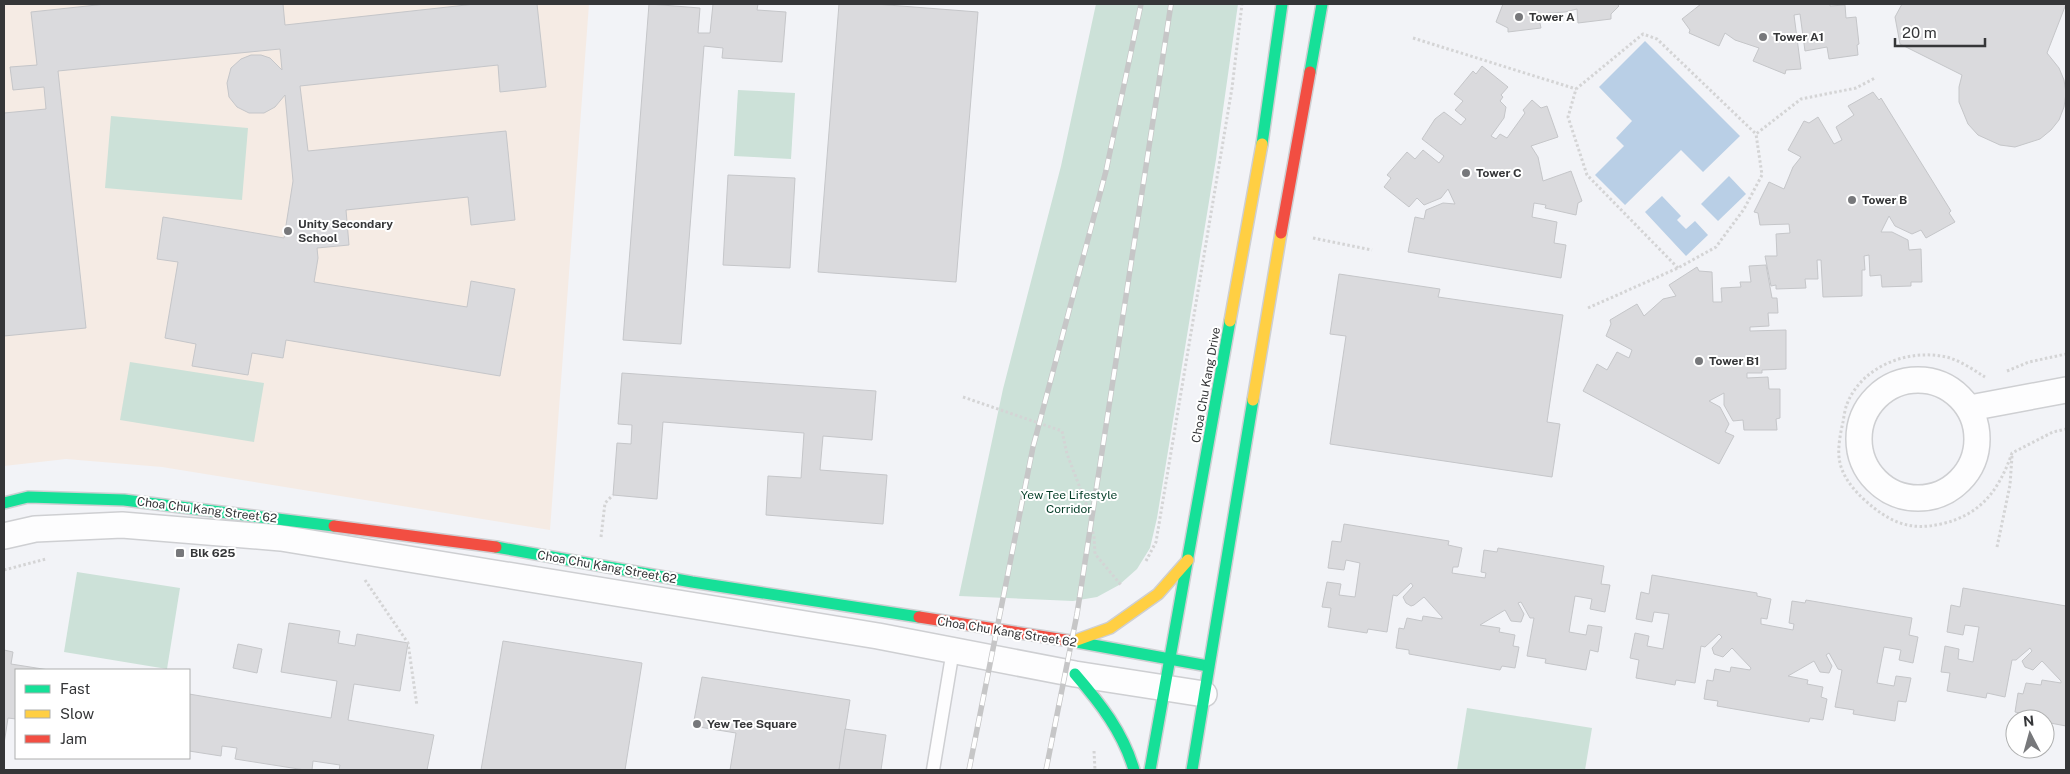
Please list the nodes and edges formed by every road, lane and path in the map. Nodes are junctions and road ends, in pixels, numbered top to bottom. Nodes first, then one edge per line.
1 (1242, 4) edge
2 (1282, 4) edge
3 (1322, 4) edge
4 (1413, 38) dead end
5 (1875, 78) dead end
6 (1576, 89) junction
7 (1756, 134) junction
8 (1313, 238) dead end
9 (1372, 250) dead end
10 (1678, 268) junction
11 (1588, 308) dead end
12 (2066, 354) edge
13 (2004, 372) dead end
14 (1988, 378) dead end
15 (2066, 390) edge
16 (962, 397) dead end
17 (1970, 408) junction
18 (2066, 429) edge
19 (2012, 453) junction
20 (612, 495) dead end
21 (4, 503) edge
22 (282, 529) junction
23 (4, 536) edge
24 (600, 543) dead end
25 (1997, 547) dead end
26 (1189, 559) junction
27 (1144, 563) dead end
28 (365, 579) dead end
29 (1129, 582) dead end
30 (1074, 642) junction
31 (953, 650) junction
32 (1170, 660) junction
33 (1208, 666) junction
34 (1076, 674) junction
35 (1165, 688) junction
36 (1204, 694) junction
37 (417, 706) dead end
38 (1091, 743) dead end
39 (933, 770) edge
40 (1095, 770) edge
41 (1134, 770) edge
42 (1150, 770) edge
43 (1192, 770) edge

1 - 27 path
2 - 26 main road, Choa Chu Kang Drive
3 - 33 main road
4 - 6 path
5 - 7 path
6 - 7 path
6 - 10 path
7 - 10 path
8 - 9 path
10 - 11 path
12 - 13 path
14 - 19 path
15 - 17 street
16 - 29 path
17 - 17 street
18 - 19 path
19 - 25 path
20 - 24 path
21 - 22 main road, Choa Chu Kang Street 62
22 - 23 street, Choa Chu Kang Street 62
22 - 30 main road, Choa Chu Kang Street 62
22 - 31 street, Choa Chu Kang Street 62
26 - 30 main road
26 - 32 main road, Choa Chu Kang Drive
28 - 37 path
30 - 32 main road, Choa Chu Kang Street 62
31 - 34 street, Choa Chu Kang Street 62
31 - 39 lane
32 - 33 main road, Choa Chu Kang Street 62
32 - 35 main road, Choa Chu Kang Drive
33 - 36 main road
34 - 35 street, Choa Chu Kang Street 62
34 - 41 main road
35 - 36 street, Choa Chu Kang Street 62
35 - 42 main road, Choa Chu Kang Drive
36 - 43 main road
38 - 40 path

